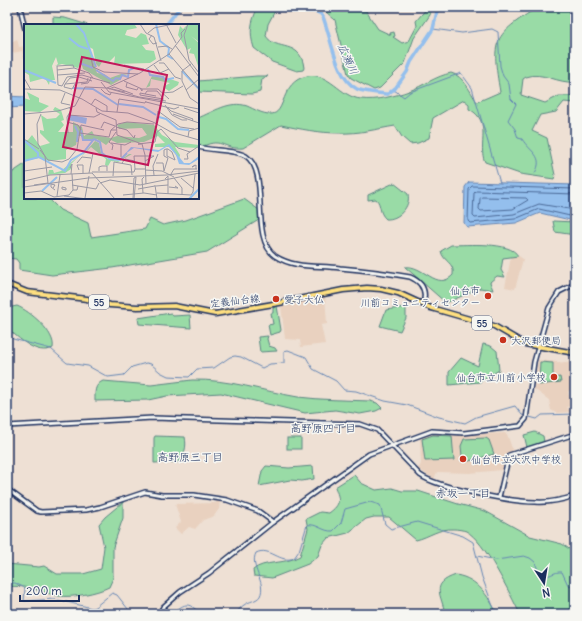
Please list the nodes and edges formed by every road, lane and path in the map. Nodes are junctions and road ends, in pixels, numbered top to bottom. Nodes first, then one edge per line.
1 (20, 7) edge
2 (24, 25) edge
3 (199, 147) edge
4 (7, 284) edge
5 (575, 284) edge
6 (423, 304) junction
7 (538, 347) junction
8 (575, 353) edge
9 (7, 426) edge
10 (575, 434) edge
11 (392, 446) junction
12 (7, 489) edge
13 (575, 496) edge
14 (499, 497) junction
15 (273, 522) junction
16 (159, 614) edge

1 - 2 street
3 - 6 street
4 - 6 main road, 定義仙台線 / 55
5 - 7 street
6 - 7 main road, 定義仙台線 / 55
7 - 8 main road, 定義仙台線 / 55
7 - 11 street
9 - 11 street
10 - 14 street
11 - 14 street
11 - 15 street
12 - 15 street
13 - 14 street
15 - 16 street

